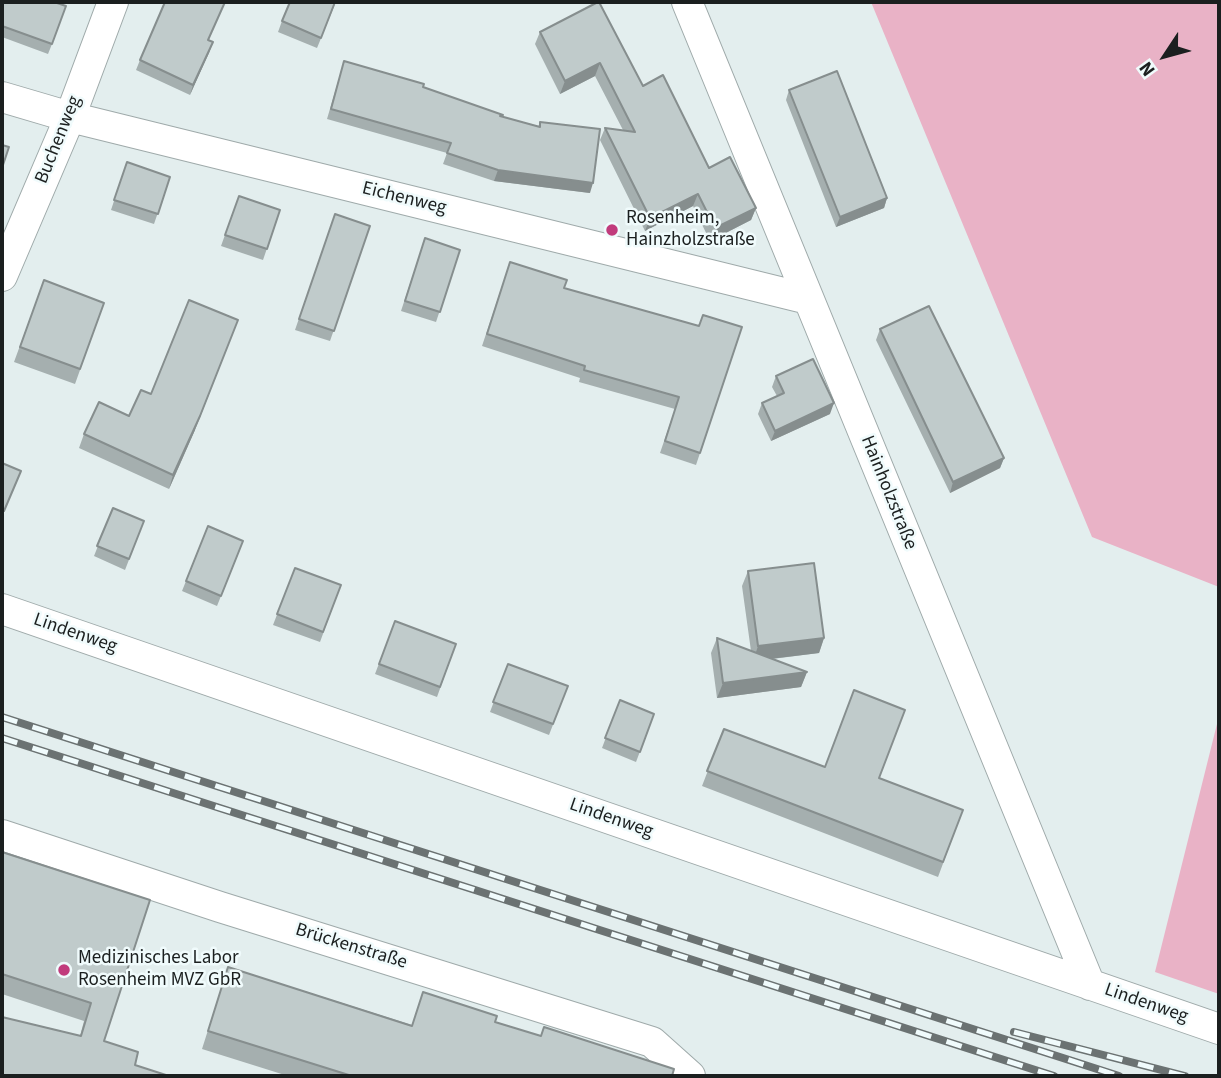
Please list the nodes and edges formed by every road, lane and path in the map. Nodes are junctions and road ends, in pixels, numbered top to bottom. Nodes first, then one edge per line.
1 (113, 2) edge
2 (687, 2) edge
3 (2, 97) edge
4 (70, 117) junction
5 (2, 276) edge
6 (808, 299) junction
7 (2, 609) edge
8 (2, 835) edge
9 (1090, 985) junction
10 (1219, 1029) edge
11 (690, 1076) edge

1 - 4 street, Buchenweg
2 - 6 street, Hainholzstraße
3 - 4 street, Eichenweg
4 - 5 street, Buchenweg
4 - 6 street, Eichenweg
6 - 9 street, Hainholzstraße
7 - 9 street, Lindenweg
8 - 11 street, Brückenstraße
9 - 10 street, Lindenweg

